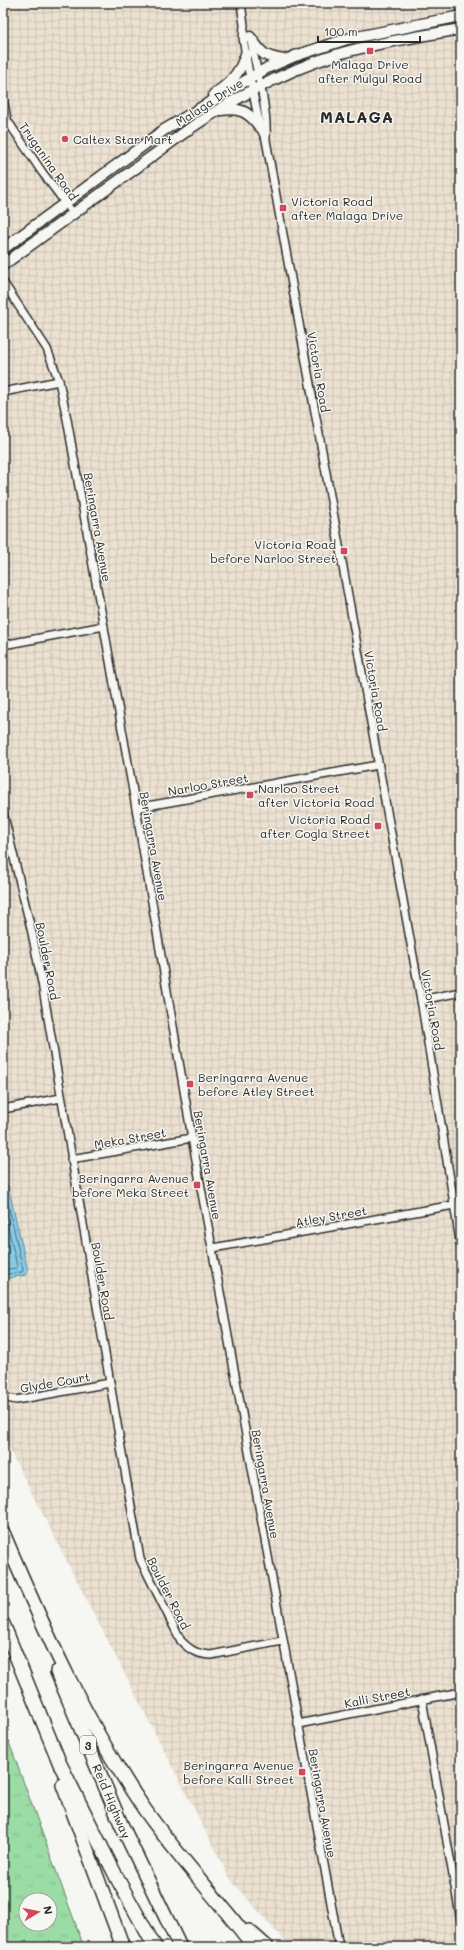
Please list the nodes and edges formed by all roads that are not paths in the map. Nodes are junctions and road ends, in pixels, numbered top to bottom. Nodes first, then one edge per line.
1 (241, 3) edge
2 (461, 16) edge
3 (244, 25) junction
4 (461, 29) edge
5 (250, 37) junction
6 (246, 54) junction
7 (286, 60) junction
8 (254, 77) junction
9 (256, 88) junction
10 (3, 98) edge
11 (217, 110) junction
12 (195, 111) junction
13 (260, 127) junction
14 (266, 140) junction
15 (65, 202) junction
16 (73, 213) junction
17 (3, 249) edge
18 (3, 265) edge
19 (3, 282) edge
20 (59, 381) junction
21 (3, 392) edge
22 (104, 626) junction
23 (3, 645) edge
24 (378, 765) junction
25 (136, 808) junction
26 (3, 812) edge
27 (5, 832) edge
28 (461, 992) edge
29 (421, 1000) junction
30 (61, 1098) junction
31 (3, 1109) edge
32 (192, 1138) junction
33 (71, 1159) junction
34 (454, 1205) junction
35 (461, 1247) edge
36 (213, 1248) junction
37 (110, 1384) junction
38 (3, 1397) edge
39 (3, 1533) edge
40 (3, 1541) edge
41 (3, 1624) edge
42 (282, 1641) junction
43 (16, 1656) junction
44 (461, 1692) edge
45 (422, 1700) junction
46 (298, 1724) junction
47 (229, 1913) junction
48 (461, 1922) edge
49 (122, 1947) edge
50 (155, 1947) edge
51 (180, 1947) edge
52 (254, 1947) edge
53 (267, 1947) edge
54 (339, 1947) edge

1 - 3 street, Victoria Road
2 - 7 main road, Malaga Drive
3 - 5 street, Victoria Road
3 - 6 street, Victoria Road
4 - 9 main road, Malaga Drive
5 - 7 main road
5 - 8 street, Victoria Road
6 - 8 street, Victoria Road
6 - 12 main road
7 - 8 main road, Malaga Drive
8 - 9 street, Victoria Road
8 - 12 main road, Malaga Drive
9 - 11 main road, Malaga Drive
9 - 13 street, Victoria Road
9 - 14 street, Victoria Road
10 - 15 street, Truganina Road
11 - 13 main road
11 - 16 main road, Malaga Drive
12 - 15 main road, Malaga Drive
13 - 14 street, Victoria Road
14 - 24 street, Victoria Road
15 - 16 street, Truganina Road
15 - 17 main road, Malaga Drive
16 - 18 main road, Malaga Drive
19 - 20 street, Beringarra Avenue
20 - 21 street
20 - 22 street, Beringarra Avenue
22 - 23 street
22 - 25 street, Beringarra Avenue
24 - 25 street, Narloo Street
24 - 29 street, Victoria Road
25 - 32 street, Beringarra Avenue
26 - 27 street, Boulder Road
27 - 30 street, Boulder Road
28 - 29 street
29 - 34 street, Victoria Road
30 - 31 street
30 - 33 street, Boulder Road
32 - 33 street, Meka Street
32 - 36 street, Beringarra Avenue
33 - 37 street, Boulder Road
34 - 35 street, Victoria Road
34 - 36 street, Atley Street
36 - 42 street, Beringarra Avenue
37 - 38 street, Glyde Court
37 - 42 street, Boulder Road
39 - 47 highway
40 - 51 highway, Reid Highway / 3
41 - 43 highway
42 - 46 street, Beringarra Avenue
43 - 49 highway
43 - 50 highway
44 - 45 street, Kalli Street
45 - 46 street, Kalli Street
45 - 48 street
46 - 54 street, Beringarra Avenue
47 - 52 highway
47 - 53 highway

